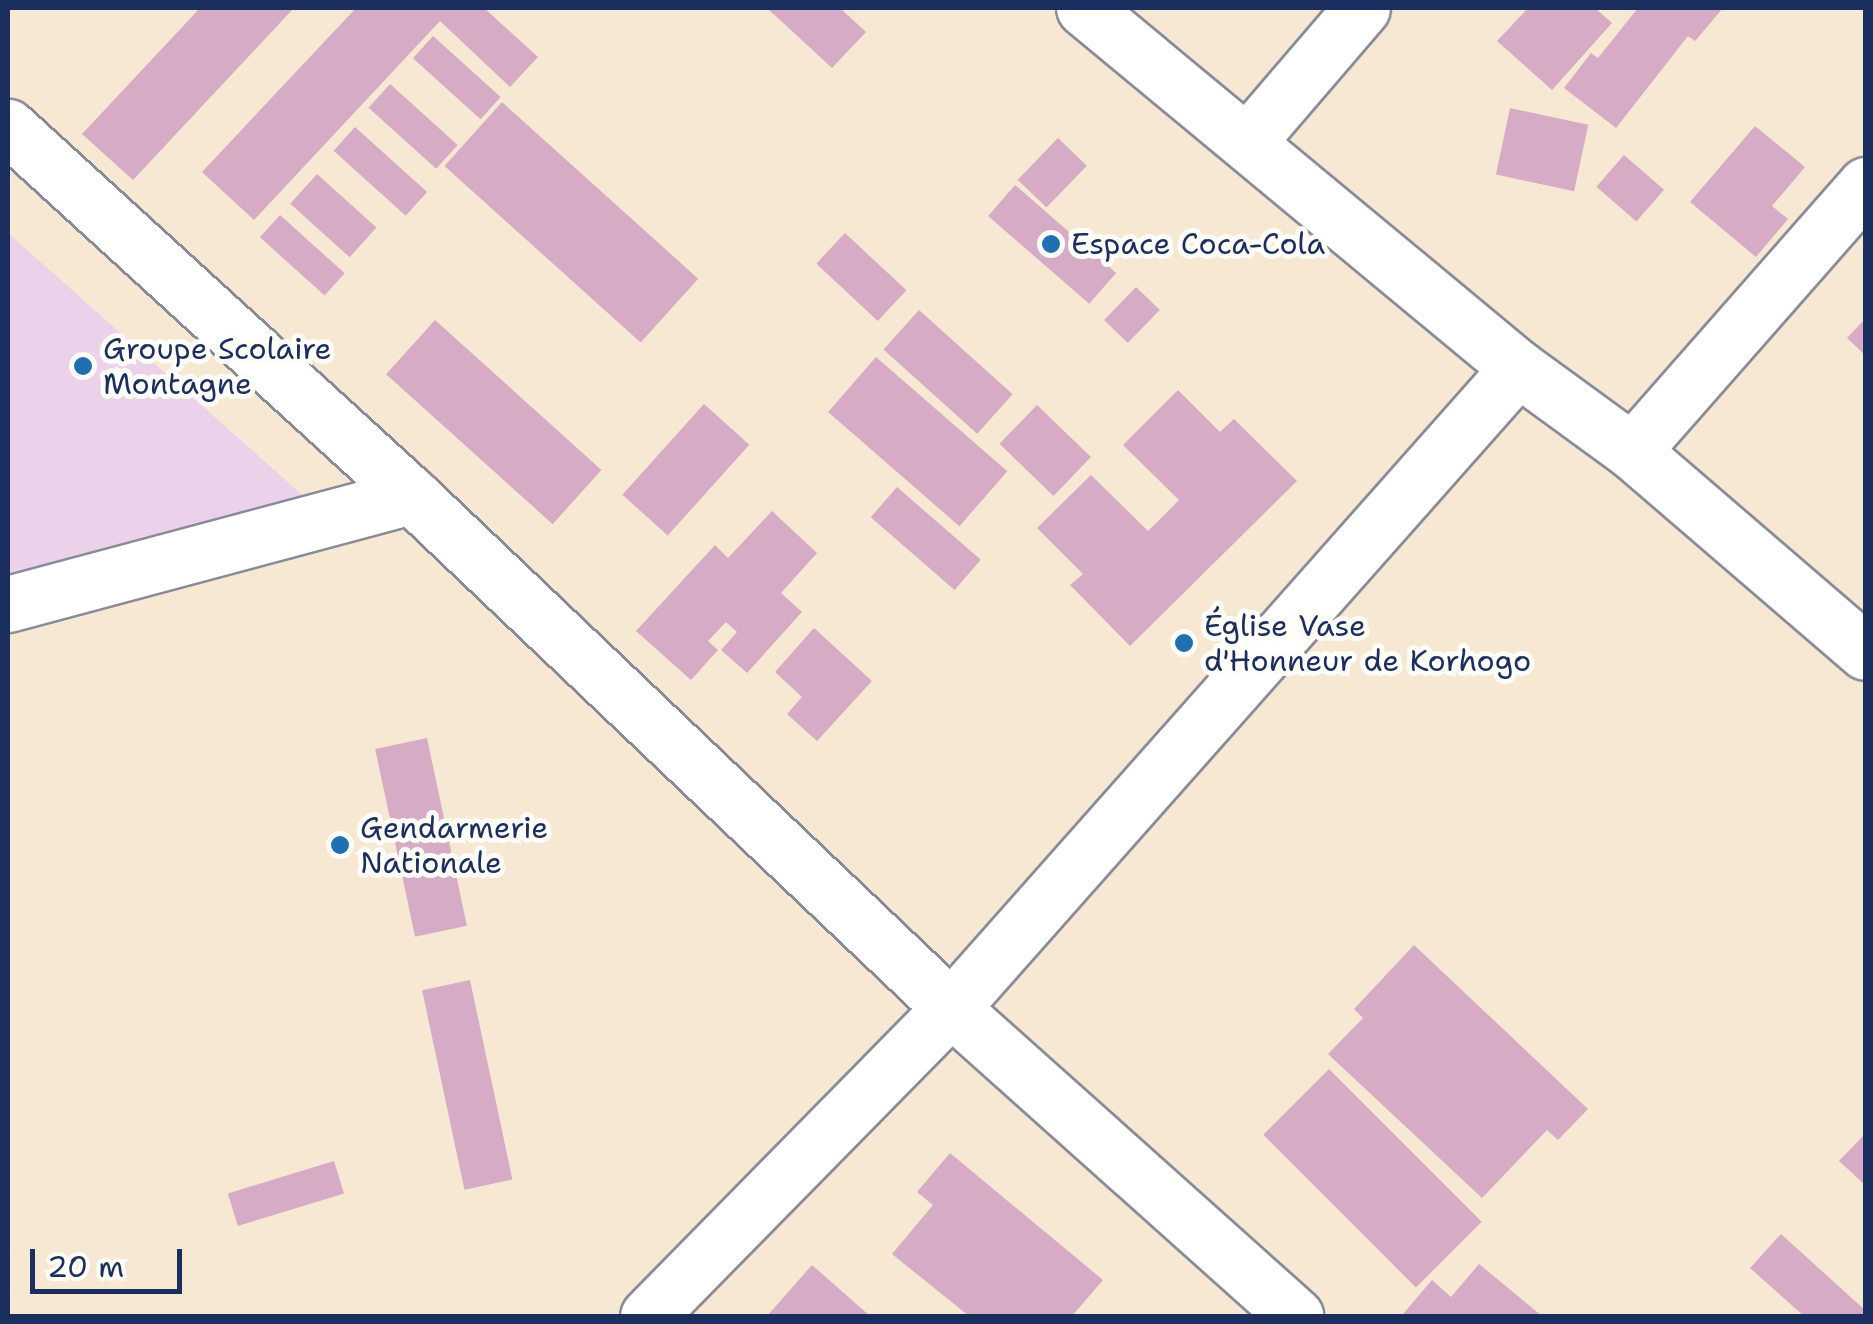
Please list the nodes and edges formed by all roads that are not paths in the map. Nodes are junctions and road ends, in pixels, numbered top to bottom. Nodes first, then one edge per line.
1 (1084, 8) edge
2 (1362, 8) edge
3 (8, 128) edge
4 (1248, 141) junction
5 (1866, 185) edge
6 (1518, 368) junction
7 (1632, 451) junction
8 (412, 496) junction
9 (8, 604) edge
10 (1866, 652) edge
11 (951, 1008) junction
12 (648, 1316) edge
13 (1295, 1316) edge

1 - 4 street
2 - 4 street
3 - 8 street
4 - 6 street
5 - 7 street
6 - 7 street
6 - 11 street
7 - 10 street
8 - 9 street
8 - 11 street
11 - 12 street
11 - 13 street

